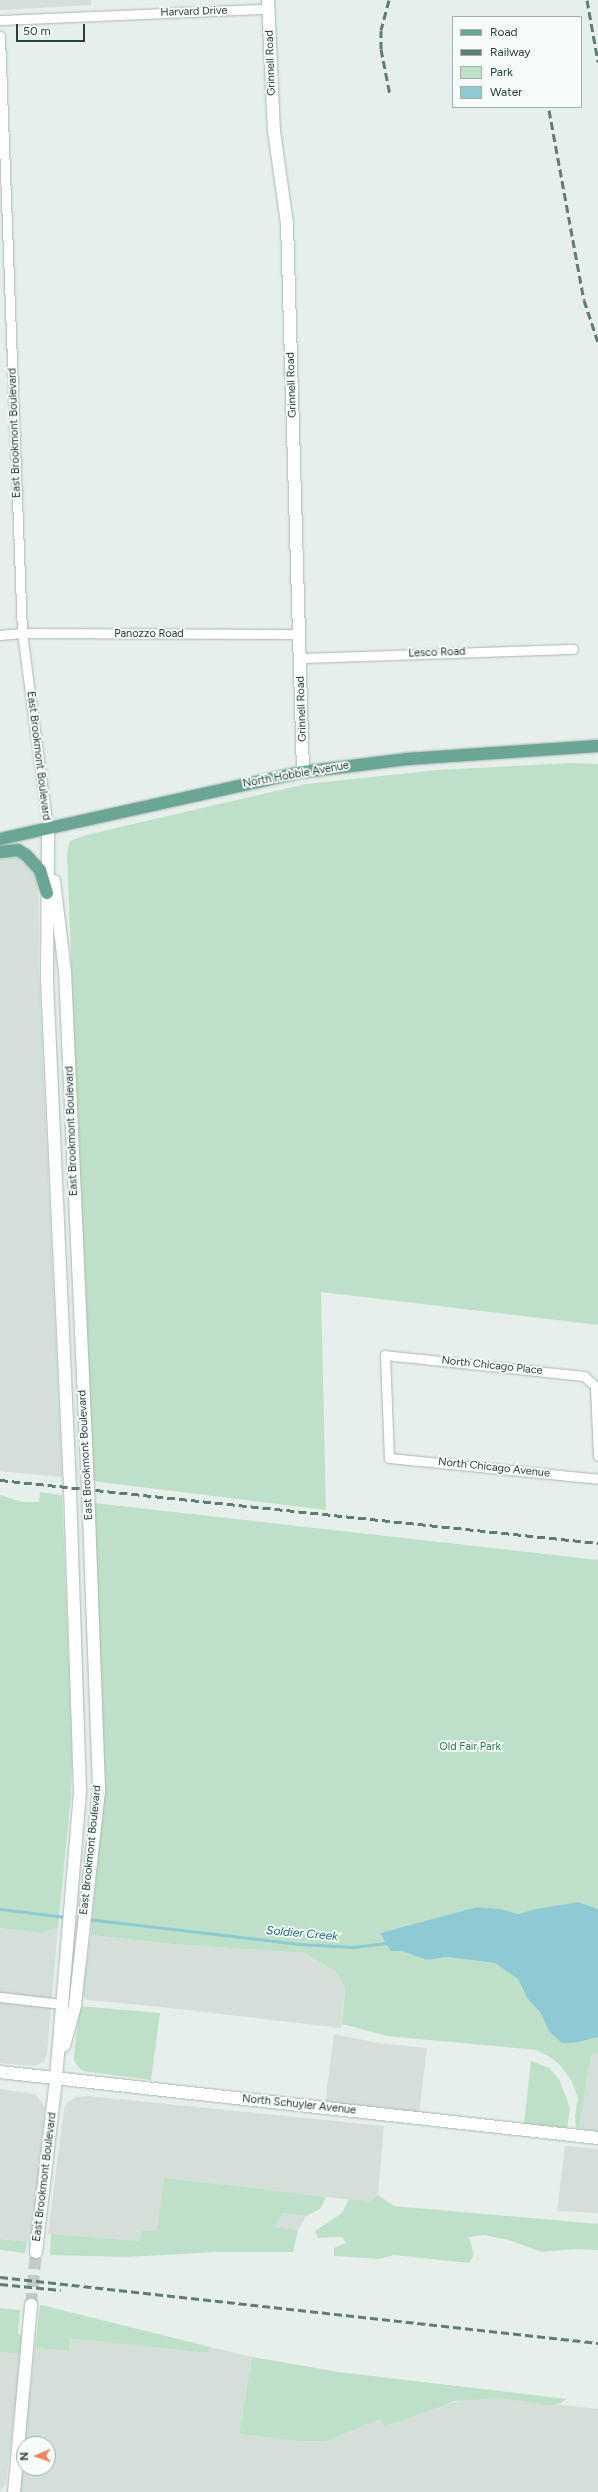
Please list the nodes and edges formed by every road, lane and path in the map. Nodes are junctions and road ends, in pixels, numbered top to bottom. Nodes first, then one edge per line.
1 (268, 4) edge
2 (0, 20) edge
3 (0, 36) edge
4 (22, 633) junction
5 (299, 634) junction
6 (0, 635) edge
7 (573, 649) dead end
8 (300, 658) junction
9 (598, 746) edge
10 (303, 772) junction
11 (48, 829) junction
12 (0, 839) edge
13 (0, 852) edge
14 (48, 893) junction
15 (598, 1456) edge
16 (389, 1458) joint
17 (598, 1479) edge
18 (0, 1997) edge
19 (62, 2004) junction
20 (0, 2072) edge
21 (56, 2078) junction
22 (598, 2138) edge
23 (36, 2252) tunnel mouth
24 (31, 2305) tunnel mouth
25 (14, 2492) edge

1 - 2 street, Harvard Drive
1 - 5 main road, Grinnell Road
3 - 4 street, East Brookmont Boulevard
4 - 5 street, Panozzo Road
4 - 6 street, Panozzo Road
4 - 11 street, East Brookmont Boulevard
5 - 8 main road, Grinnell Road
7 - 8 street, Lesco Road
8 - 10 main road, Grinnell Road
9 - 10 main road, North Hobbie Avenue
10 - 11 main road, North Hobbie Avenue
11 - 12 main road, North Hobbie Avenue
11 - 14 main road, East Brookmont Boulevard
11 - 21 main road, East Brookmont Boulevard
13 - 14 main road
14 - 19 main road, East Brookmont Boulevard
15 - 16 street, North Chicago Place
16 - 17 street, North Chicago Avenue
18 - 19 street
19 - 21 main road, East Brookmont Boulevard
20 - 21 main road, North Schuyler Avenue
21 - 22 main road, North Schuyler Avenue
21 - 23 main road, East Brookmont Boulevard
24 - 25 main road

